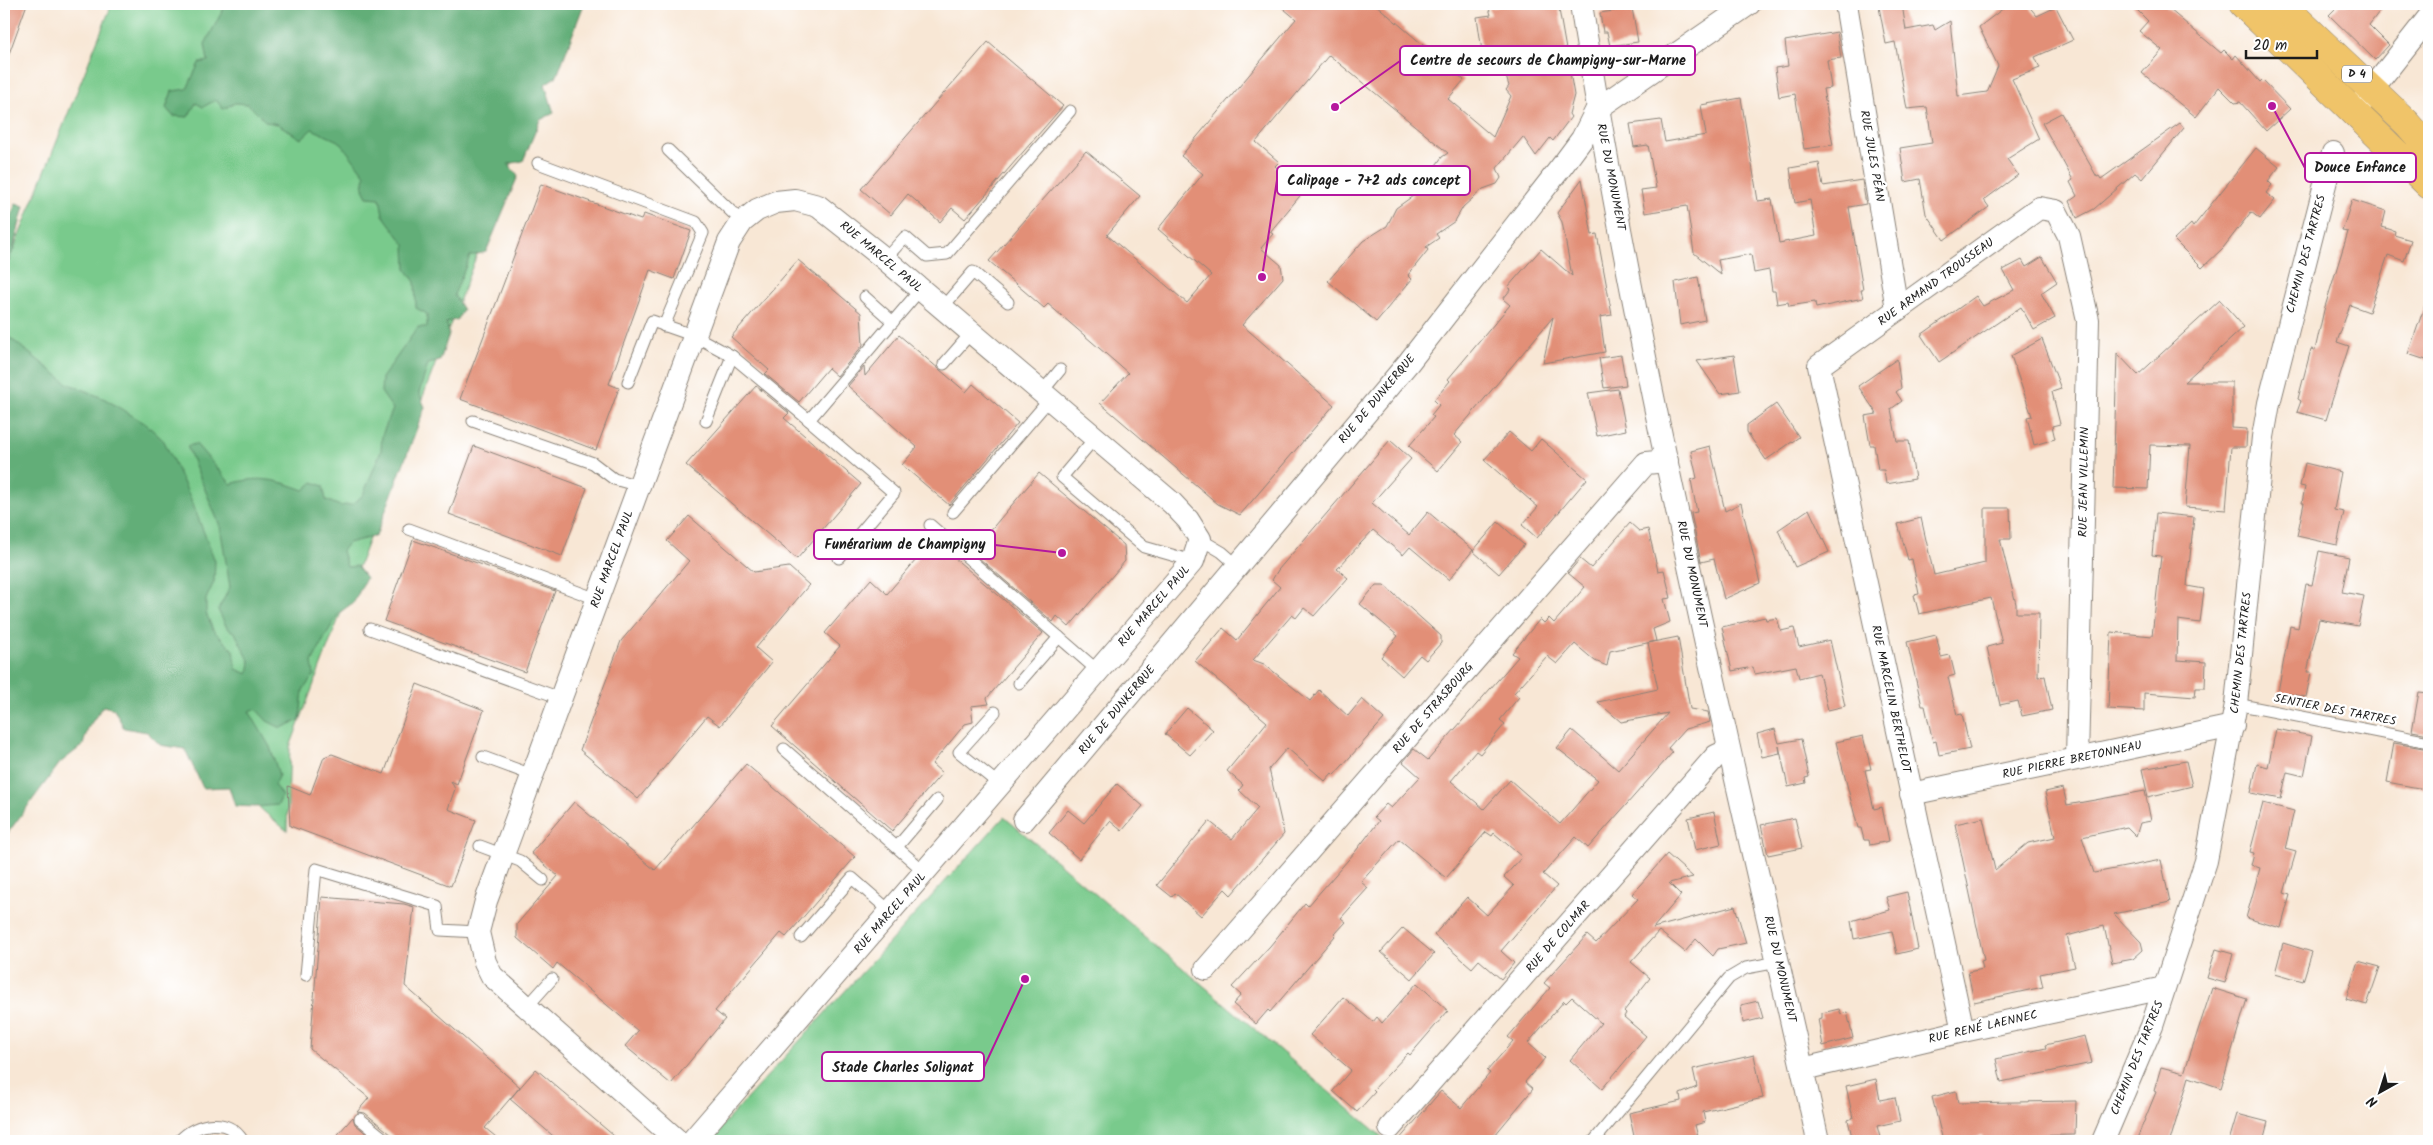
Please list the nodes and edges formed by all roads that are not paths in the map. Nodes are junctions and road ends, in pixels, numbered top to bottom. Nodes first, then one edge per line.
1 (1581, 4) edge
2 (1749, 4) edge
3 (1846, 4) edge
4 (2243, 4) edge
5 (2281, 4) edge
6 (2429, 17) edge
7 (2372, 89) junction
8 (1598, 109) junction
9 (1070, 111) dead end
10 (2354, 112) junction
11 (2429, 148) edge
12 (668, 150) dead end
13 (2333, 153) dead end
14 (538, 163) dead end
15 (2429, 185) edge
16 (2056, 211) joint
17 (742, 222) junction
18 (886, 259) junction
19 (920, 290) junction
20 (865, 297) dead end
21 (1008, 302) dead end
22 (942, 308) junction
23 (1897, 309) junction
24 (893, 322) junction
25 (664, 326) junction
26 (971, 334) junction
27 (695, 336) junction
28 (732, 356) junction
29 (944, 364) dead end
30 (1819, 366) joint
31 (1060, 370) dead end
32 (628, 382) dead end
33 (1045, 397) junction
34 (809, 420) junction
35 (473, 421) dead end
36 (706, 421) dead end
37 (1094, 439) junction
38 (1667, 461) junction
39 (639, 486) junction
40 (953, 512) dead end
41 (930, 525) dead end
42 (409, 529) dead end
43 (1200, 539) junction
44 (839, 558) dead end
45 (1193, 561) junction
46 (1238, 566) junction
47 (597, 599) junction
48 (370, 629) dead end
49 (1059, 637) junction
50 (1098, 671) junction
51 (1019, 683) dead end
52 (560, 698) junction
53 (995, 712) dead end
54 (2235, 715) junction
55 (2429, 742) edge
56 (784, 749) dead end
57 (1729, 750) junction
58 (483, 757) dead end
59 (2078, 758) junction
60 (532, 775) junction
61 (1000, 785) junction
62 (1920, 793) junction
63 (937, 800) dead end
64 (1024, 820) dead end
65 (480, 846) dead end
66 (897, 847) junction
67 (503, 854) junction
68 (925, 872) junction
69 (543, 880) dead end
70 (891, 912) junction
71 (478, 932) junction
72 (801, 936) dead end
73 (1778, 962) junction
74 (1206, 969) dead end
75 (306, 975) dead end
76 (552, 979) dead end
77 (2164, 988) junction
78 (526, 1008) junction
79 (1964, 1031) junction
80 (1803, 1069) junction
81 (360, 1119) dead end
82 (1390, 1128) dead end
83 (179, 1141) edge
84 (243, 1141) edge
85 (387, 1141) edge
86 (678, 1141) edge
87 (692, 1141) edge
88 (1594, 1141) edge
89 (1818, 1141) edge
90 (2103, 1141) edge

1 - 8 street, RUE DU MONUMENT
2 - 8 street, RUE DE DUNKERQUE
3 - 23 street, RUE JULES PÉAN
4 - 10 main road, D 4
5 - 7 main road, D 4
6 - 7 street
7 - 10 street
7 - 11 main road, D 4
8 - 38 street, RUE DU MONUMENT
8 - 46 street, RUE DE DUNKERQUE
9 - 18 lane
10 - 15 main road, D 4
12 - 17 lane
13 - 54 street, CHEMIN DES TARTRES
14 - 25 lane
16 - 23 street, RUE ARMAND TROUSSEAU
16 - 59 street, RUE JEAN VILLEMIN
17 - 18 street, RUE MARCEL PAUL
17 - 27 street, RUE MARCEL PAUL
18 - 19 street, RUE MARCEL PAUL
19 - 22 street, RUE MARCEL PAUL
19 - 24 lane
20 - 24 lane
21 - 22 lane
22 - 26 street, RUE MARCEL PAUL
23 - 30 street, RUE ARMAND TROUSSEAU
24 - 34 lane
25 - 27 lane
25 - 32 lane
26 - 29 lane
26 - 33 street, RUE MARCEL PAUL
27 - 28 lane
27 - 39 street, RUE MARCEL PAUL
28 - 34 lane
28 - 36 lane
30 - 62 street, RUE MARCELIN BERTHELOT
31 - 33 lane
33 - 37 street, RUE MARCEL PAUL
33 - 40 lane
34 - 44 lane
35 - 39 lane
37 - 43 street, RUE MARCEL PAUL
37 - 45 lane
38 - 57 street, RUE DU MONUMENT
38 - 74 street, RUE DE STRASBOURG
39 - 47 street, RUE MARCEL PAUL
41 - 49 lane
42 - 47 lane
43 - 45 street, RUE MARCEL PAUL
43 - 46 lane
45 - 50 street, RUE MARCEL PAUL
46 - 64 street, RUE DE DUNKERQUE
47 - 52 street, RUE MARCEL PAUL
48 - 52 lane
49 - 50 lane
49 - 51 lane
50 - 61 street, RUE MARCEL PAUL
52 - 60 street, RUE MARCEL PAUL
53 - 61 lane
54 - 55 lane, SENTIER DES TARTRES
54 - 59 street, RUE PIERRE BRETONNEAU
54 - 77 street, CHEMIN DES TARTRES
56 - 66 lane
57 - 73 street, RUE DU MONUMENT
57 - 82 street, RUE DE COLMAR
58 - 60 lane
59 - 62 street, RUE PIERRE BRETONNEAU
60 - 67 street, RUE MARCEL PAUL
61 - 68 street, RUE MARCEL PAUL
62 - 79 street, RUE MARCELIN BERTHELOT
63 - 66 lane
65 - 67 lane
66 - 68 lane
67 - 69 lane
67 - 71 street, RUE MARCEL PAUL
68 - 70 street, RUE MARCEL PAUL
70 - 72 lane
70 - 87 street, RUE MARCEL PAUL
71 - 75 lane
71 - 78 street, RUE MARCEL PAUL
73 - 80 street, RUE DU MONUMENT
73 - 88 lane
76 - 78 lane
77 - 79 street, RUE RENÉ LAENNEC
77 - 90 street, CHEMIN DES TARTRES
78 - 86 street, RUE MARCEL PAUL
79 - 80 street, RUE RENÉ LAENNEC
80 - 89 street, RUE DU MONUMENT
81 - 85 lane
83 - 84 lane

